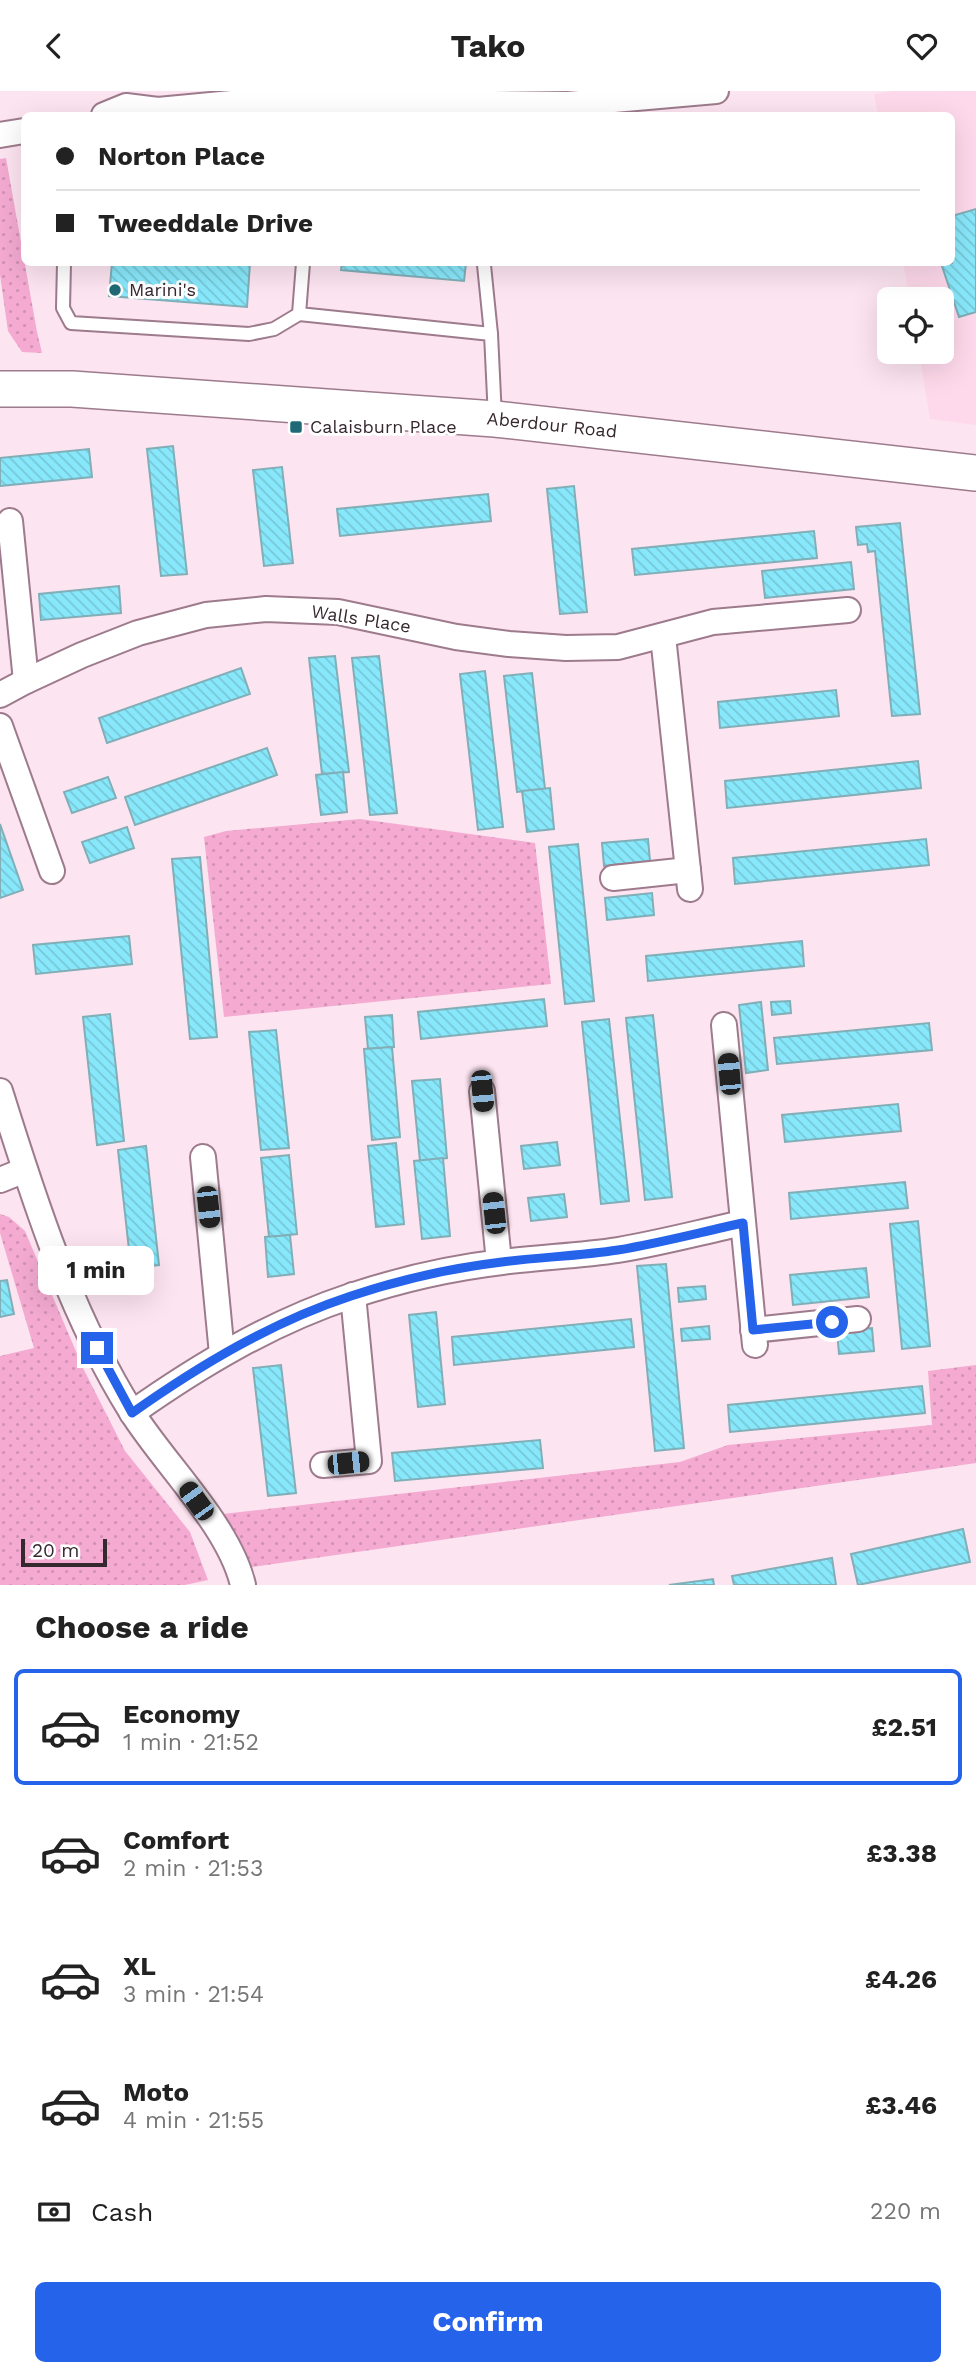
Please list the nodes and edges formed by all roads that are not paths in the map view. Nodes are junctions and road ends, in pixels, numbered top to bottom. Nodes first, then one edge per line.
1 (716, 91) edge
2 (117, 104) edge
3 (21, 132) edge
4 (0, 135) edge
5 (64, 266) edge
6 (303, 266) edge
7 (484, 266) edge
8 (299, 314) junction
9 (491, 334) junction
10 (0, 389) edge
11 (495, 419) junction
12 (976, 473) edge
13 (10, 521) dead end
14 (848, 610) dead end
15 (663, 636) junction
16 (26, 681) junction
17 (0, 695) edge
18 (0, 726) edge
19 (52, 871) dead end
20 (613, 878) dead end
21 (724, 1025) dead end
22 (0, 1091) edge
23 (482, 1091) dead end
24 (203, 1157) dead end
25 (25, 1170) junction
26 (0, 1180) edge
27 (743, 1223) junction
28 (499, 1262) junction
29 (353, 1295) junction
30 (858, 1319) dead end
31 (222, 1354) junction
32 (132, 1413) junction
33 (323, 1465) dead end
34 (237, 1583) edge

1 - 2 street
3 - 4 street
5 - 8 lane
6 - 8 lane
7 - 9 lane
8 - 9 lane
9 - 11 lane
10 - 11 main road, Aberdour Road
11 - 12 main road, Aberdour Road
13 - 16 street
14 - 15 street, Walls Place
15 - 16 street, Walls Place
15 - 20 street
16 - 17 street, Walls Place
18 - 19 street
21 - 27 street
22 - 25 street
23 - 28 street
24 - 31 street
25 - 26 street
25 - 32 street
27 - 28 street
27 - 30 street
28 - 29 street
29 - 31 street
29 - 33 street
31 - 32 street
32 - 34 street

